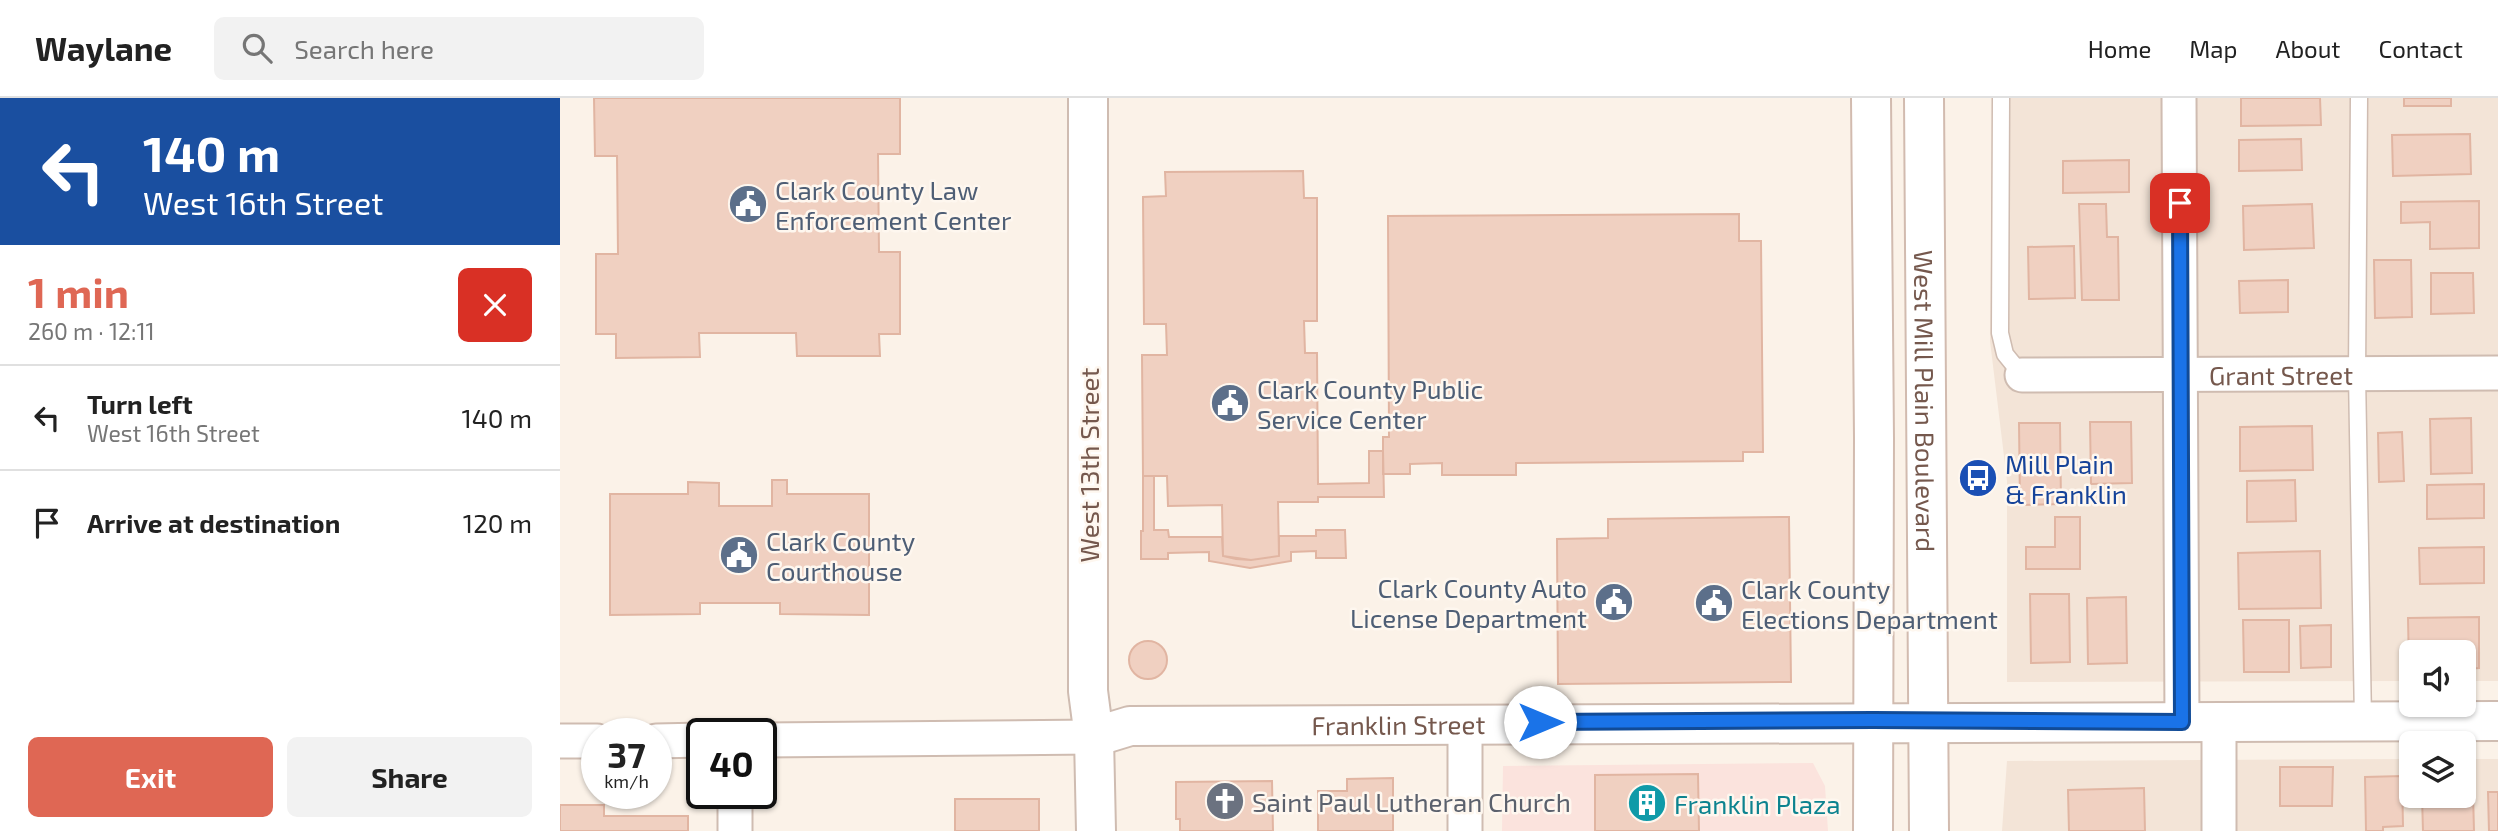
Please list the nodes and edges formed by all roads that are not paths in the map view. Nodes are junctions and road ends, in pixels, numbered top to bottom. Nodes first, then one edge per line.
1 (1088, 98) edge
2 (1871, 98) edge
3 (1924, 98) edge
4 (2001, 98) edge
5 (2179, 98) edge
6 (2359, 98) edge
7 (2498, 373) edge
8 (2180, 374) junction
9 (2357, 374) junction
10 (2022, 375) joint
11 (1873, 720) junction
12 (1928, 720) junction
13 (2363, 721) junction
14 (2498, 721) edge
15 (2182, 722) junction
16 (2219, 722) junction
17 (1465, 723) junction
18 (1094, 737) junction
19 (777, 740) edge
20 (560, 741) edge
21 (581, 741) edge
22 (735, 809) edge
23 (735, 831) edge
24 (1096, 831) edge
25 (1465, 831) edge
26 (1873, 831) edge
27 (1929, 831) edge
28 (2219, 831) edge

1 - 18 street, West 13th Street
2 - 11 street, West Mill Plain Boulevard
3 - 12 street, West Mill Plain Boulevard
4 - 10 lane
5 - 8 street
6 - 9 lane
7 - 9 street, Grant Street
8 - 9 street, Grant Street
8 - 10 street, Grant Street
8 - 15 street
9 - 13 lane
11 - 12 street, Franklin Street
11 - 17 street, Franklin Street
11 - 26 street, West Mill Plain Boulevard
12 - 15 street, Franklin Street
12 - 27 street, West Mill Plain Boulevard
13 - 14 street, Franklin Street
13 - 16 street, Franklin Street
15 - 16 street, Franklin Street
16 - 28 street
17 - 18 street, Franklin Street
17 - 25 street
18 - 19 street, Franklin Street
18 - 24 street, West 13th Street
20 - 21 street
22 - 23 street

